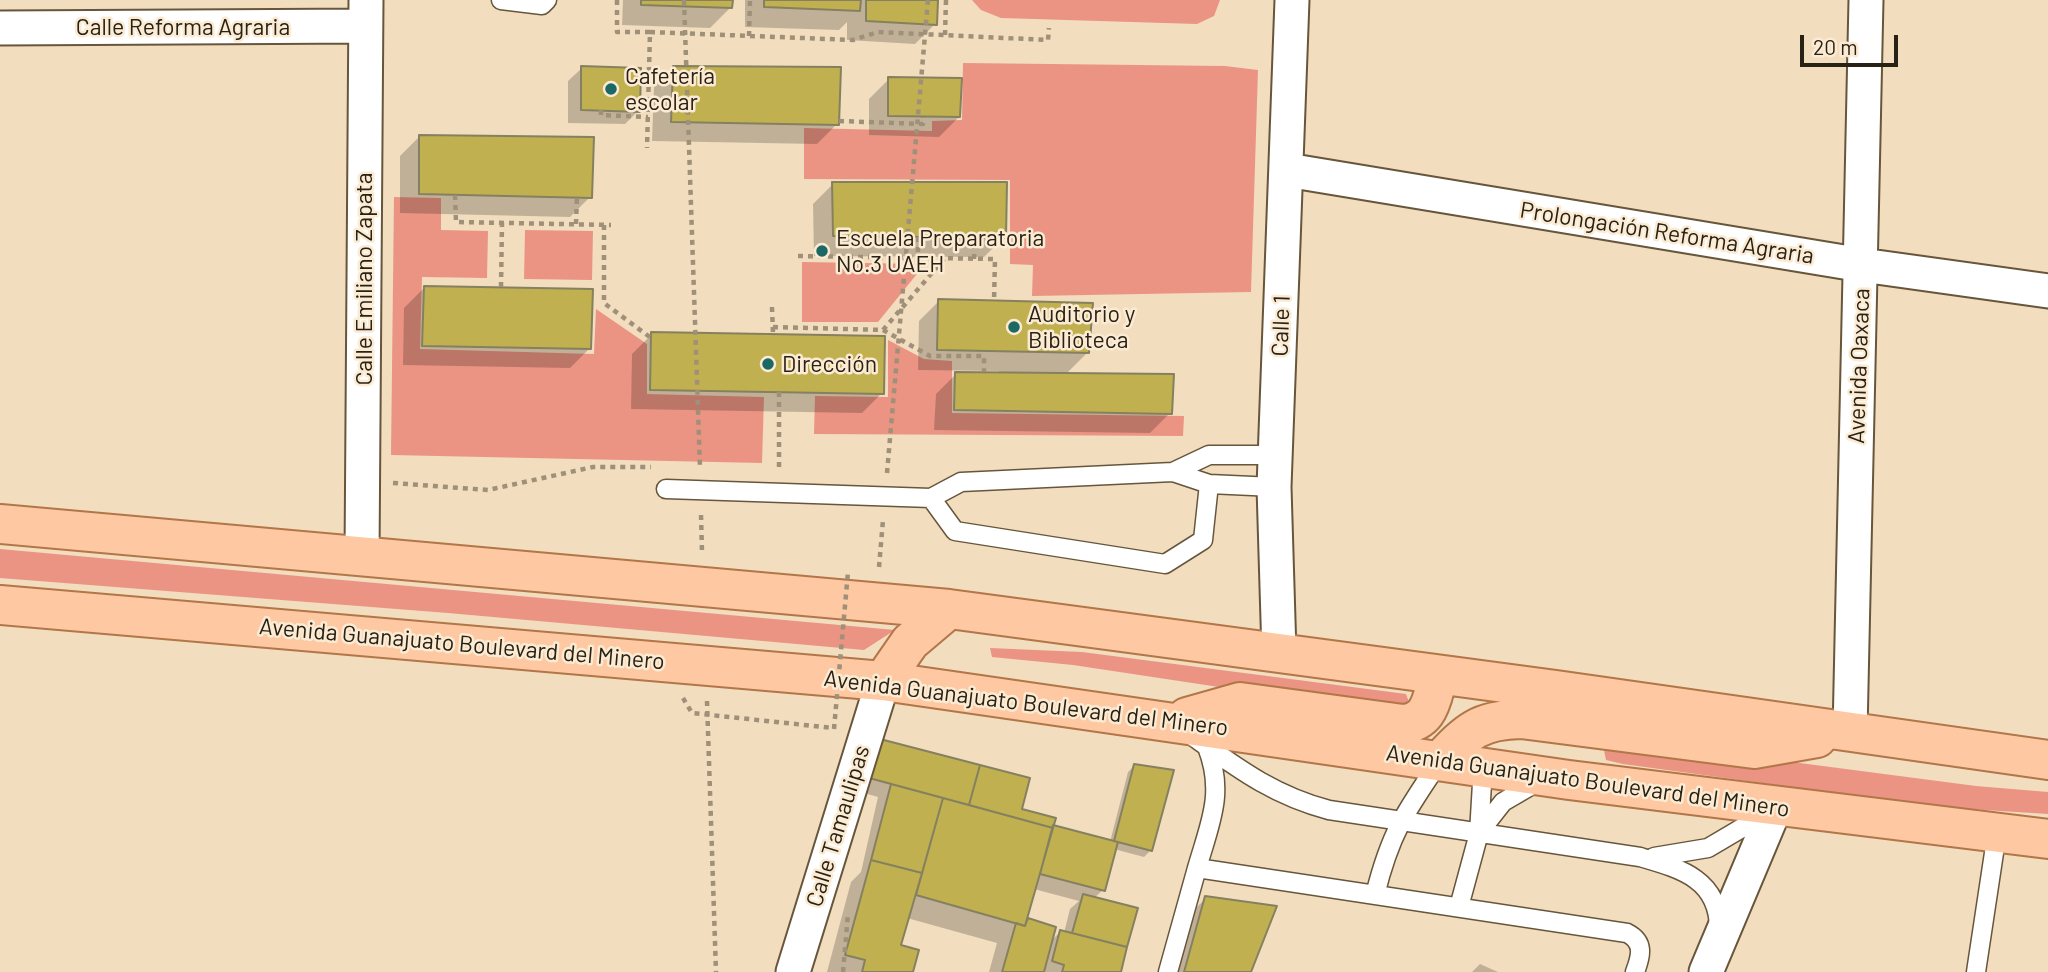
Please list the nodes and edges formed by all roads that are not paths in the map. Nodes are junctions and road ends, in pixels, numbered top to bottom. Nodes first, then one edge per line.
1 (501, 0) edge
2 (547, 0) edge
3 (1292, 0) edge
4 (1866, 0) edge
5 (365, 13) edge
6 (0, 28) edge
7 (1287, 170) junction
8 (1862, 265) junction
9 (2048, 291) edge
10 (1275, 471) junction
11 (1173, 472) junction
12 (1209, 484) junction
13 (666, 489) dead end
14 (932, 498) junction
15 (0, 524) edge
16 (362, 557) junction
17 (0, 605) edge
18 (949, 609) junction
19 (1279, 653) junction
20 (1428, 680) junction
21 (883, 681) junction
22 (1171, 721) junction
23 (1470, 729) junction
24 (1600, 729) junction
25 (1850, 732) junction
26 (1207, 747) junction
27 (2048, 760) edge
28 (1440, 761) junction
29 (1483, 767) junction
30 (1559, 778) junction
31 (1774, 808) junction
32 (1399, 821) junction
33 (1997, 832) junction
34 (1479, 833) junction
35 (2048, 839) edge
36 (1640, 857) junction
37 (1197, 868) junction
38 (1376, 895) junction
39 (1459, 907) junction
40 (1719, 939) junction
41 (793, 972) edge
42 (1168, 972) edge
43 (1634, 972) edge
44 (1706, 972) edge
45 (1976, 972) edge

1 - 2 lane
3 - 7 street, Calle 1
4 - 8 street, Avenida Oaxaca
5 - 6 street, Calle Reforma Agraria
5 - 16 street, Calle Emiliano Zapata
7 - 8 street, Prolongación Reforma Agraria
7 - 10 street, Calle 1
8 - 9 street, Prolongación Reforma Agraria
8 - 25 street, Avenida Oaxaca
10 - 11 lane
10 - 12 lane
10 - 19 street, Calle 1
11 - 12 lane
11 - 14 lane
12 - 14 lane
13 - 14 lane
15 - 16 main road
16 - 18 main road
17 - 21 main road, Avenida Guanajuato Boulevard del Minero
18 - 19 main road
18 - 21 main road
19 - 20 main road
20 - 22 main road
20 - 23 main road
20 - 25 main road
21 - 22 main road, Avenida Guanajuato Boulevard del Minero
21 - 41 street, Calle Tamaulipas
22 - 26 lane
22 - 28 main road, Avenida Guanajuato Boulevard del Minero
23 - 24 main road
23 - 28 main road
23 - 29 main road
24 - 25 main road
24 - 30 main road
25 - 27 main road
26 - 32 lane
26 - 37 lane
28 - 29 main road, Avenida Guanajuato Boulevard del Minero
28 - 32 lane
29 - 30 main road, Avenida Guanajuato Boulevard del Minero
29 - 34 lane
30 - 31 main road, Avenida Guanajuato Boulevard del Minero
30 - 34 lane
31 - 33 main road, Avenida Guanajuato Boulevard del Minero
31 - 36 lane
31 - 40 street
32 - 34 lane
32 - 38 lane
33 - 35 main road, Avenida Guanajuato Boulevard del Minero
33 - 45 lane
34 - 36 lane
34 - 39 lane
36 - 40 lane
37 - 38 lane
37 - 42 lane
38 - 39 lane
39 - 43 lane
40 - 44 street

